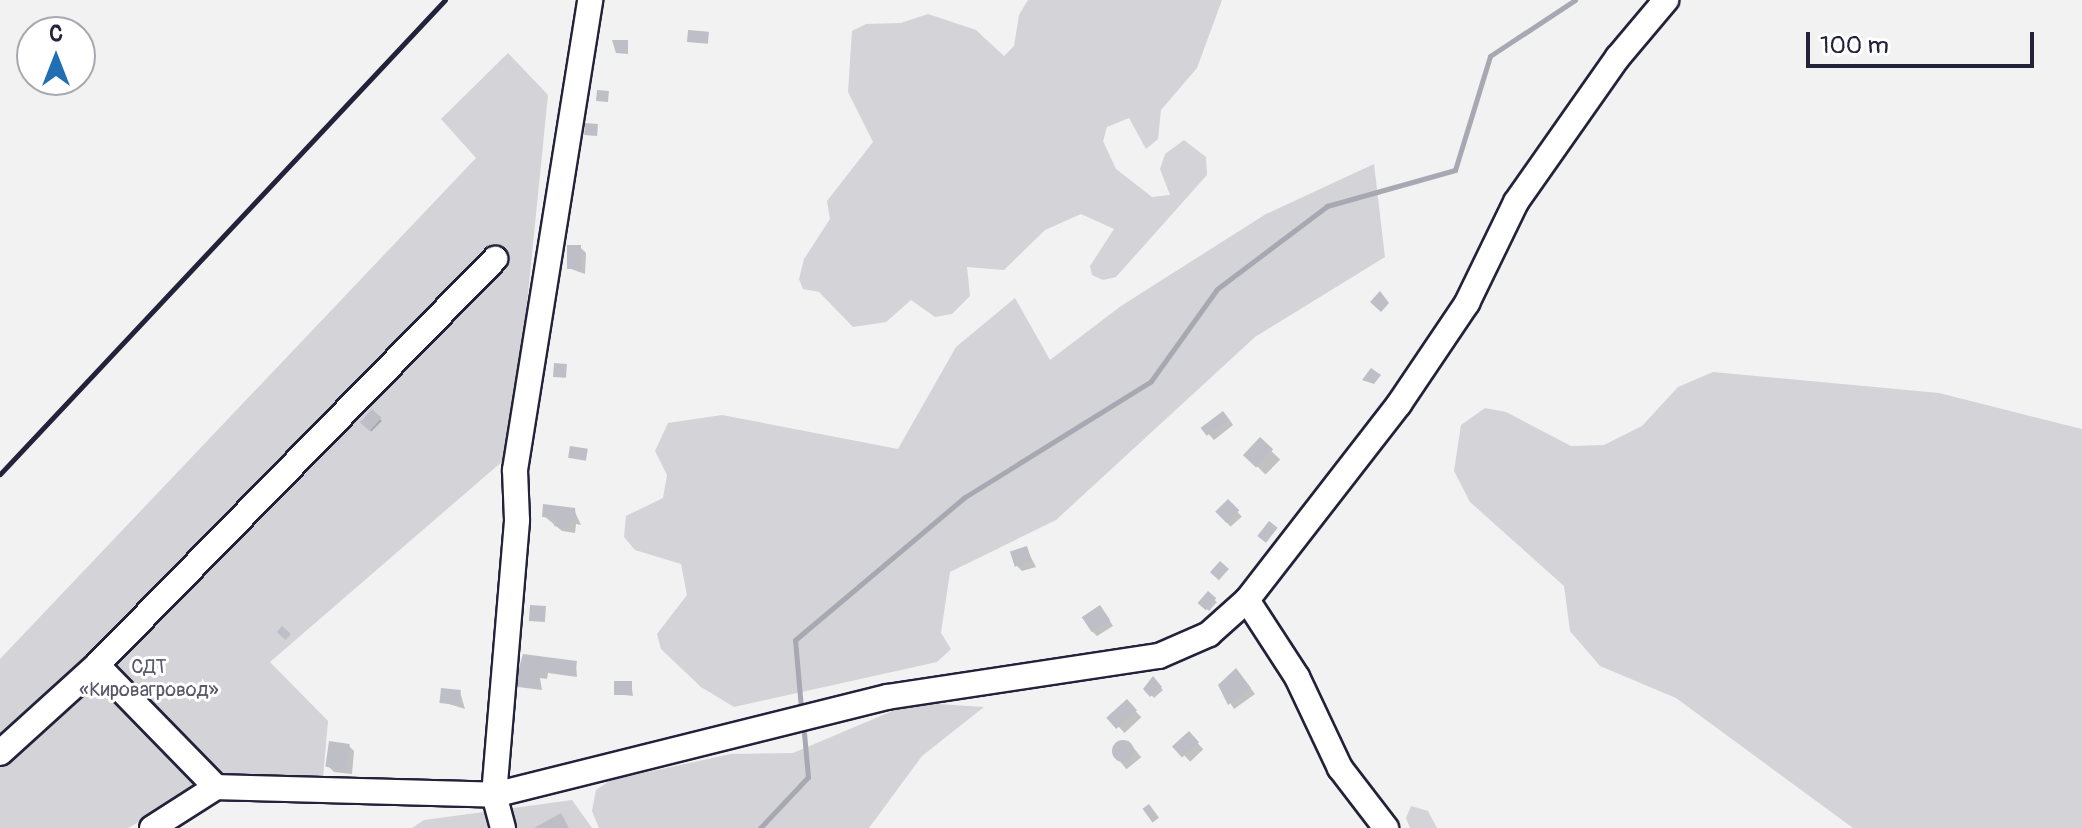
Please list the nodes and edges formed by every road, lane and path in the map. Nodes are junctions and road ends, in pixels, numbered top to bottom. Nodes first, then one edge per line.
1 (590, 0) edge
2 (1666, 0) edge
3 (495, 259) dead end
4 (1247, 600) junction
5 (97, 665) junction
6 (0, 753) edge
7 (216, 787) junction
8 (494, 795) junction
9 (152, 828) edge
10 (503, 828) edge
11 (1386, 828) edge

1 - 8 street
2 - 4 street
3 - 5 street
4 - 8 street
4 - 11 street
5 - 6 street
5 - 7 street
7 - 8 street
7 - 9 street
8 - 10 street

